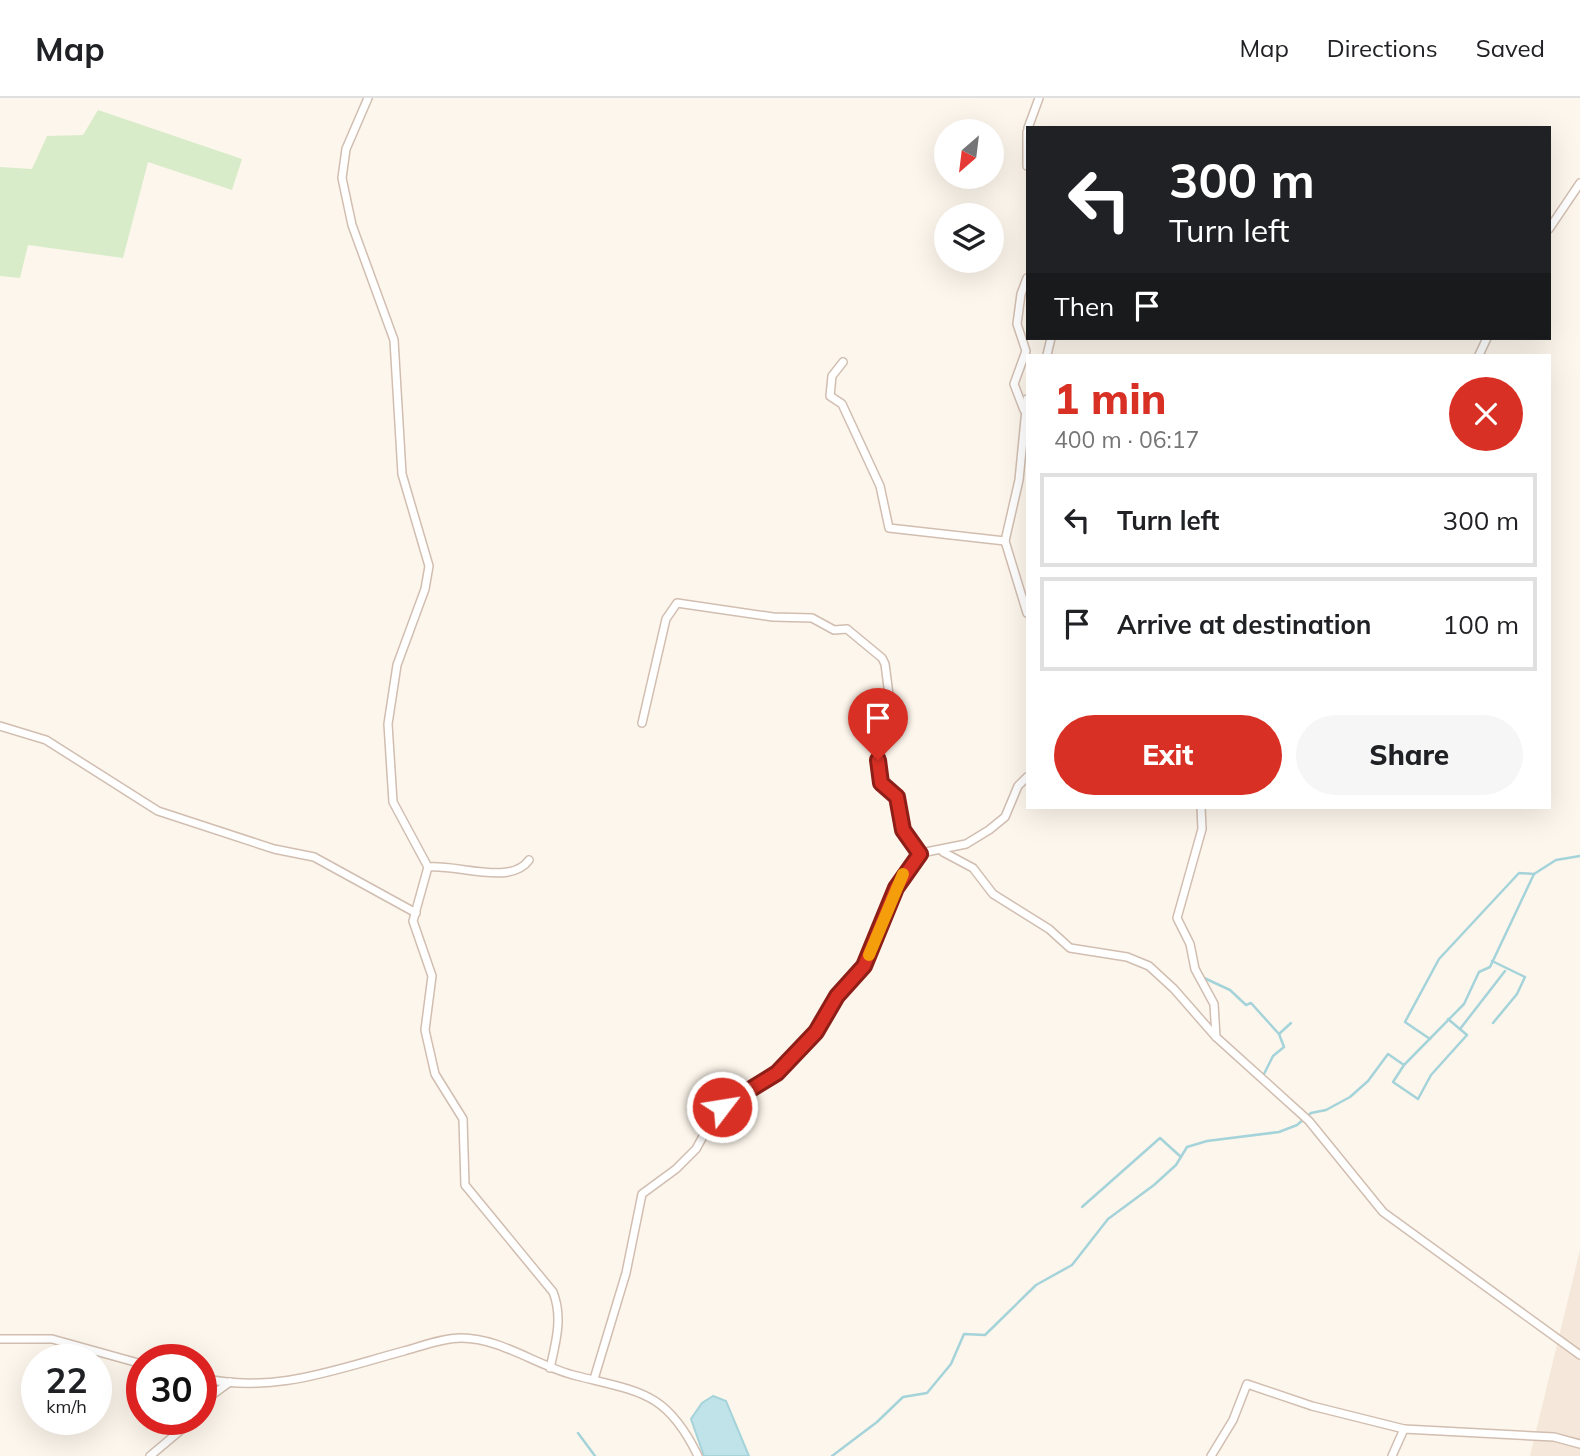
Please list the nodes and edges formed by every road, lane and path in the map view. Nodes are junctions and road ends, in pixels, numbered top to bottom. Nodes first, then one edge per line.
1 (368, 98) edge
2 (1039, 98) edge
3 (1029, 126) edge
4 (1580, 183) edge
5 (1551, 226) edge
6 (1026, 281) edge
7 (843, 362) dead end
8 (1026, 406) edge
9 (1025, 412) junction
10 (1005, 541) junction
11 (1026, 610) edge
12 (642, 723) dead end
13 (0, 726) edge
14 (1026, 778) edge
15 (1201, 809) edge
16 (935, 850) junction
17 (920, 854) junction
18 (529, 860) dead end
19 (428, 867) junction
20 (416, 913) junction
21 (1216, 1037) junction
22 (0, 1339) edge
23 (1580, 1355) edge
24 (126, 1360) edge
25 (550, 1368) junction
26 (594, 1379) junction
27 (217, 1380) edge
28 (230, 1382) junction
29 (217, 1391) edge
30 (1404, 1429) junction
31 (175, 1435) edge
32 (1580, 1444) edge
33 (150, 1456) edge
34 (698, 1456) edge
35 (1212, 1456) edge
36 (1392, 1456) edge

1 - 19 street
2 - 3 street
4 - 5 street
6 - 9 street
7 - 10 street
8 - 9 street
9 - 10 street
10 - 11 street
12 - 17 street
13 - 20 street
14 - 16 street
15 - 21 street
16 - 17 street
16 - 21 street
17 - 26 street
18 - 19 street
19 - 20 street
20 - 25 street
21 - 23 street
22 - 24 street
25 - 26 street
25 - 28 street
26 - 34 street
27 - 28 street
28 - 29 street
30 - 32 street
30 - 35 street
30 - 36 street
31 - 33 street

